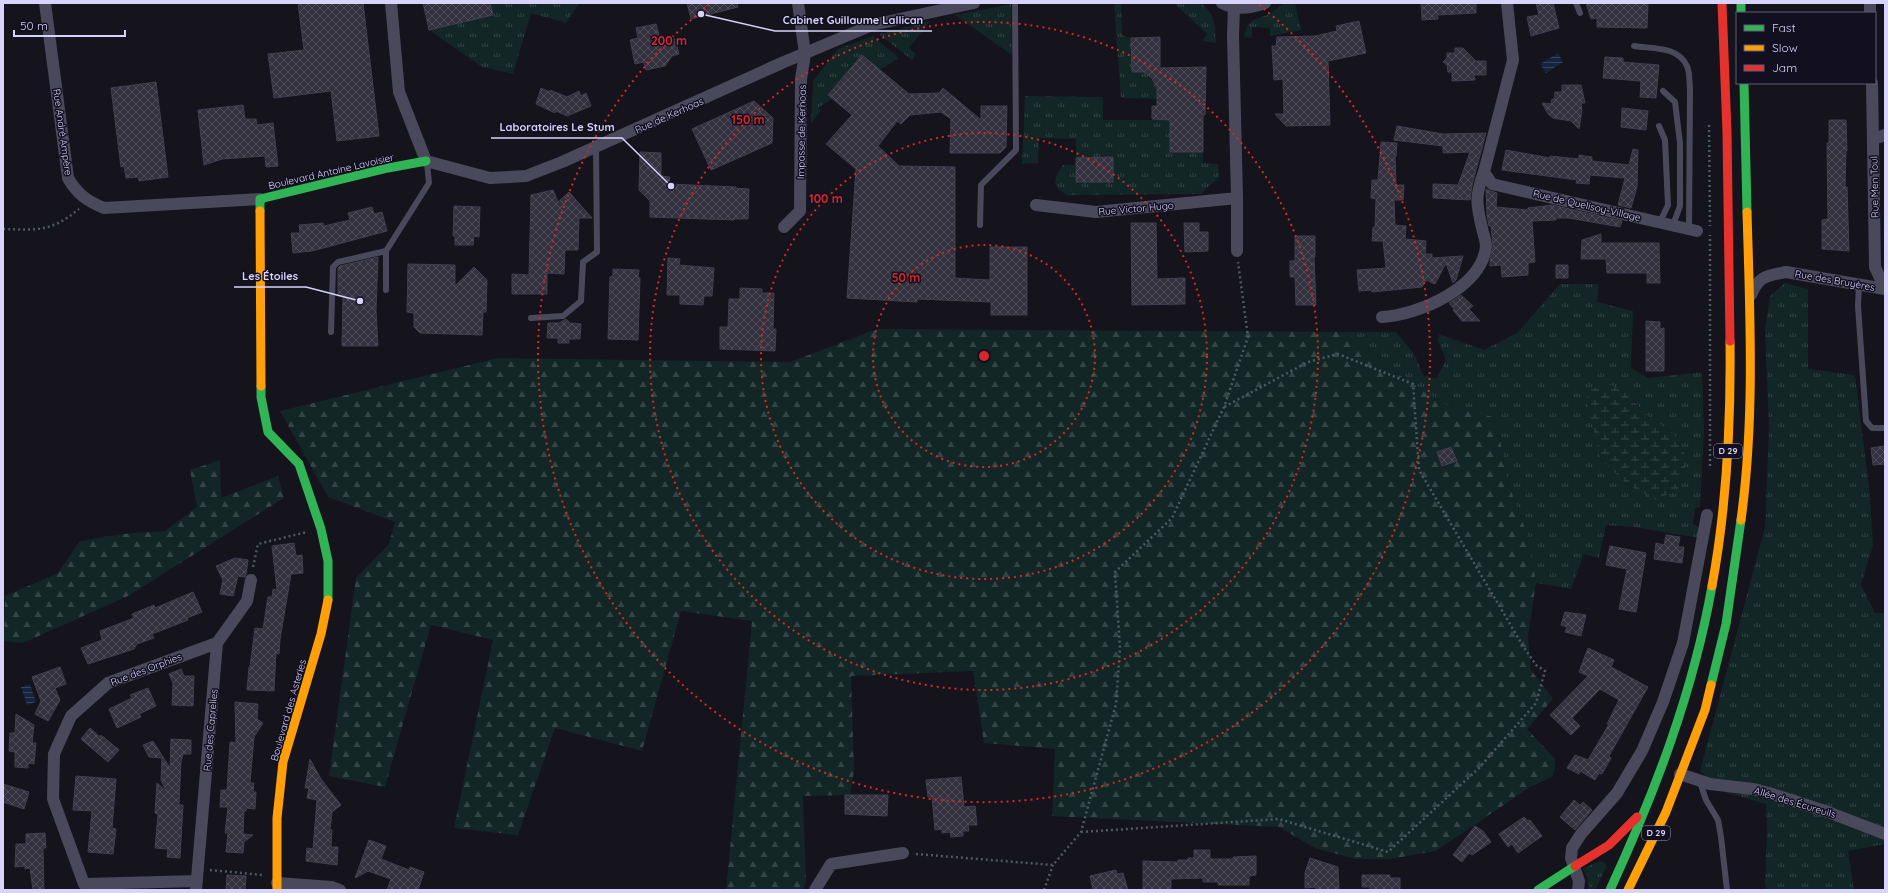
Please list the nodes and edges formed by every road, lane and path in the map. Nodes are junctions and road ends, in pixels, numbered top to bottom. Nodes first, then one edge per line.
1 (45, 3) edge
2 (391, 3) edge
3 (798, 3) edge
4 (974, 3) edge
5 (1015, 3) edge
6 (1222, 3) edge
7 (1265, 3) edge
8 (1506, 3) edge
9 (1576, 3) edge
10 (1722, 3) edge
11 (1728, 3) edge
12 (1234, 7) junction
13 (1580, 13) dead end
14 (1634, 46) dead end
15 (805, 54) junction
16 (1745, 84) edge
17 (1872, 84) edge
18 (1663, 91) dead end
19 (1726, 91) junction
20 (1708, 121) dead end
21 (1659, 126) dead end
22 (1885, 135) edge
23 (1873, 139) junction
24 (596, 147) junction
25 (426, 161) junction
26 (1484, 172) junction
27 (1237, 198) junction
28 (260, 199) junction
29 (89, 202) junction
30 (1036, 205) dead end
31 (1660, 222) junction
32 (980, 225) dead end
33 (1673, 225) junction
34 (784, 227) dead end
35 (3, 229) edge
36 (1693, 230) joint
37 (386, 251) junction
38 (1237, 251) joint
39 (1859, 284) junction
40 (1885, 289) edge
41 (386, 290) dead end
42 (1750, 298) junction
43 (1382, 317) dead end
44 (531, 318) dead end
45 (331, 332) dead end
46 (1224, 407) junction
47 (1885, 428) edge
48 (1709, 474) dead end
49 (1707, 515) dead end
50 (321, 529) junction
51 (328, 561) joint
52 (251, 580) joint
53 (217, 643) junction
54 (1680, 774) junction
55 (1700, 782) junction
56 (1650, 800) junction
57 (1081, 832) junction
58 (1885, 834) edge
59 (903, 853) joint
60 (1053, 865) junction
61 (1575, 866) junction
62 (197, 880) edge
63 (276, 883) edge
64 (83, 887) edge
65 (340, 890) edge
66 (815, 890) edge
67 (1044, 890) edge
68 (1538, 890) edge
69 (1578, 890) edge
70 (1610, 890) edge
71 (1628, 890) edge
72 (1727, 890) edge

1 - 29 street, Rue André Ampère
2 - 25 street
3 - 15 street, Impasse de Kerhoas
4 - 15 street, Rue de Kerhoas
5 - 32 lane
6 - 12 street
7 - 12 street
8 - 26 street
9 - 13 lane
10 - 19 main road
11 - 19 main road, D 29
12 - 27 street
14 - 36 lane
15 - 24 street, Rue de Kerhoas
15 - 34 street, Impasse de Kerhoas
16 - 42 main road, D 29
17 - 23 street, Rue Men Toul
18 - 33 lane
19 - 56 main road, D 29
20 - 48 path
21 - 31 lane
22 - 23 street
23 - 40 street, Rue Men Toul
24 - 25 street, Rue de Kerhoas
24 - 44 lane
25 - 28 main road, Boulevard Antoine Lavoisier
25 - 37 lane
26 - 31 street, Rue de Quelisoy-Village
26 - 43 street
27 - 30 street, Rue Victor Hugo
27 - 38 street
28 - 29 street, Rue André Ampère
28 - 50 main road, Boulevard Antoine Lavoisier
29 - 35 path
31 - 33 street, Rue de Quelisoy-Village
33 - 36 street, Rue de Quelisoy-Village
37 - 41 lane
37 - 45 lane
38 - 46 path
39 - 40 street, Rue des Bruyères
39 - 42 street, Rue des Bruyères
39 - 47 lane
42 - 54 main road, D 29
46 - 57 path
46 - 57 path
49 - 61 street
50 - 51 main road, Boulevard Antoine Lavoisier
50 - 52 path
51 - 63 main road, Boulevard des Asteries
52 - 53 street
53 - 62 street, Rue des Caprelles
53 - 64 street, Rue des Orphies
54 - 55 street, Allée des Écureuils
54 - 71 main road, D 29
55 - 58 street, Allée des Écureuils
55 - 72 lane
56 - 61 main road
56 - 70 main road, D 29
57 - 60 path
59 - 60 path
59 - 66 street
60 - 67 path
61 - 68 main road
61 - 69 street
62 - 63 path
62 - 64 street, Rue des Orphies
63 - 65 street

